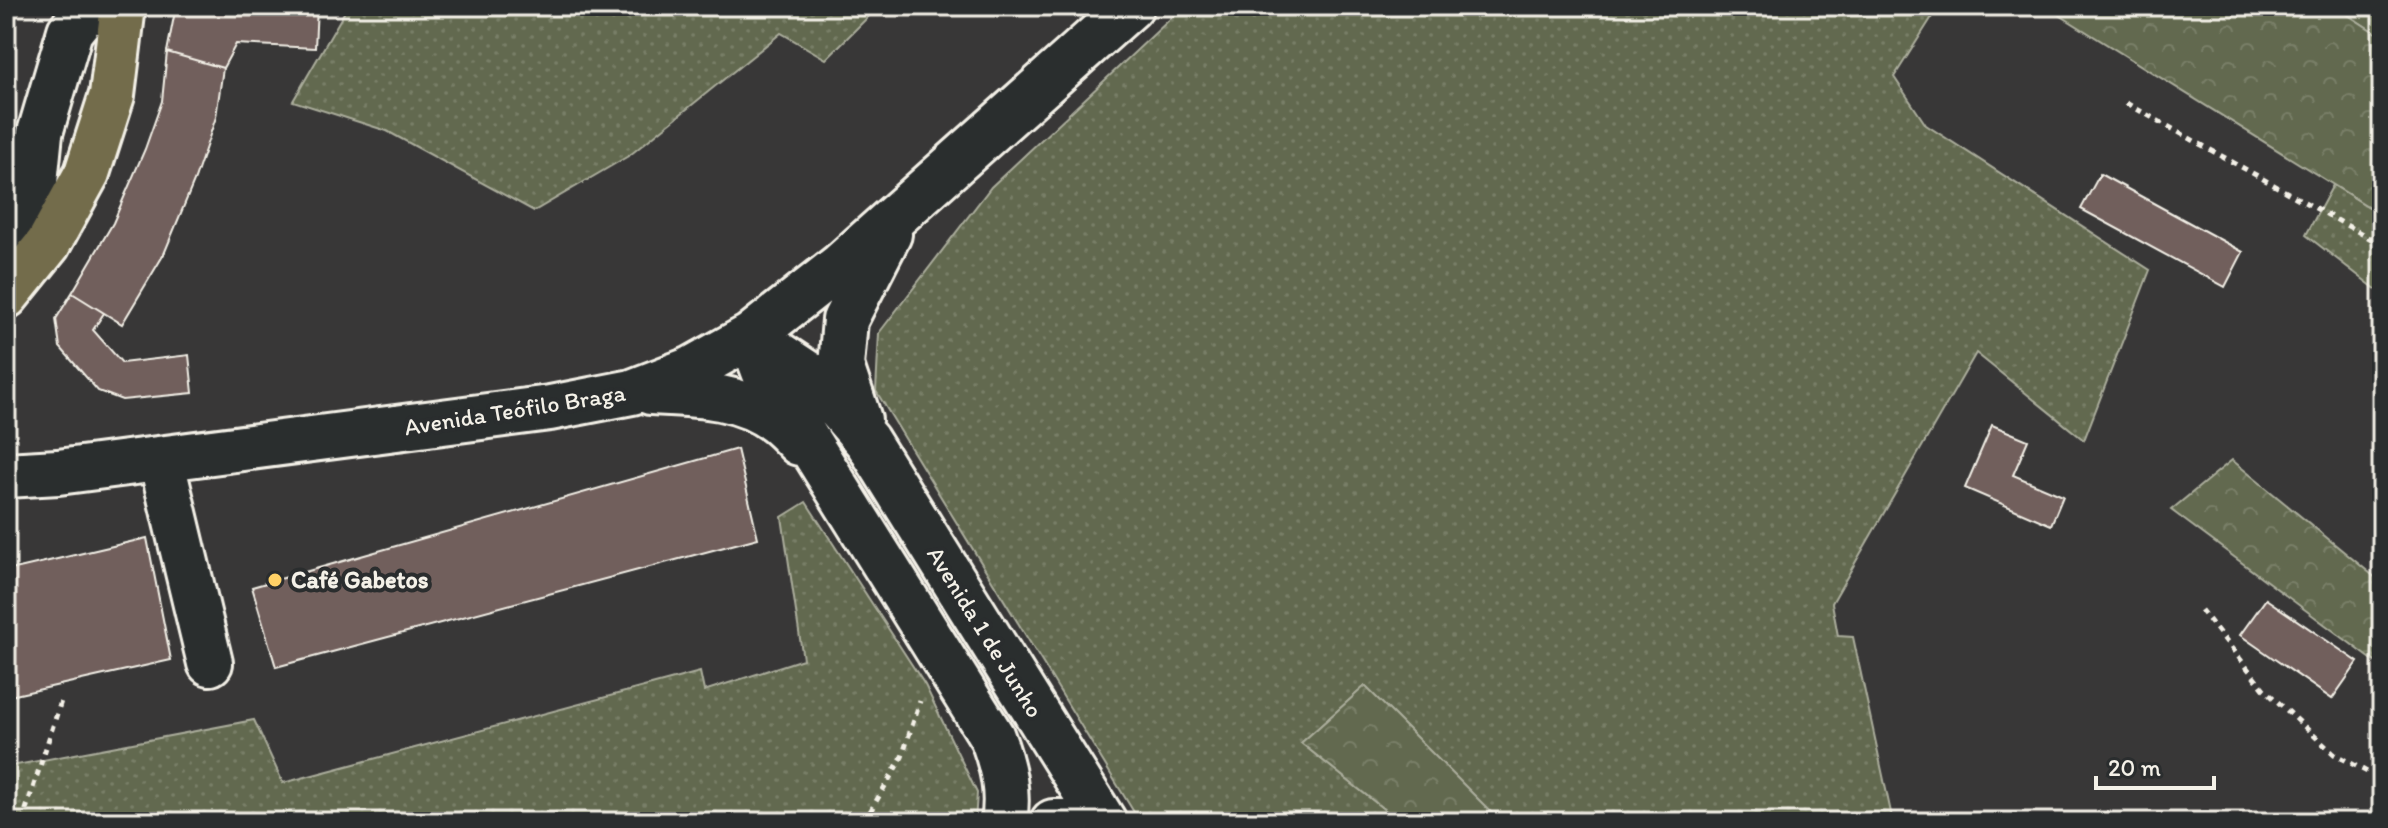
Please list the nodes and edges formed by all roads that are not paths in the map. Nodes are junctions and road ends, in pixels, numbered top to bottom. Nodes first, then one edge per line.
1 (90, 6) edge
2 (123, 6) edge
3 (1131, 6) edge
4 (901, 210) junction
5 (16, 284) edge
6 (751, 336) junction
7 (632, 392) junction
8 (867, 441) junction
9 (161, 459) junction
10 (824, 466) junction
11 (6, 475) edge
12 (210, 663) dead end
13 (1004, 822) edge
14 (1053, 822) edge
15 (1075, 822) edge
16 (1104, 822) edge

1 - 5 street
2 - 5 main road
3 - 4 street, Avenida Teófilo Braga
4 - 6 street, Avenida Teófilo Braga
4 - 8 street, Avenida 1 de Junho
6 - 7 street, Avenida Teófilo Braga
6 - 8 street, Avenida 1 de Junho
6 - 10 street, Avenida 1 de Junho
7 - 9 street, Avenida Teófilo Braga
7 - 10 street, Avenida 1 de Junho
8 - 16 street, Avenida 1 de Junho
9 - 11 street, Avenida Teófilo Braga
9 - 12 street
10 - 13 street, Avenida 1 de Junho
14 - 15 street

